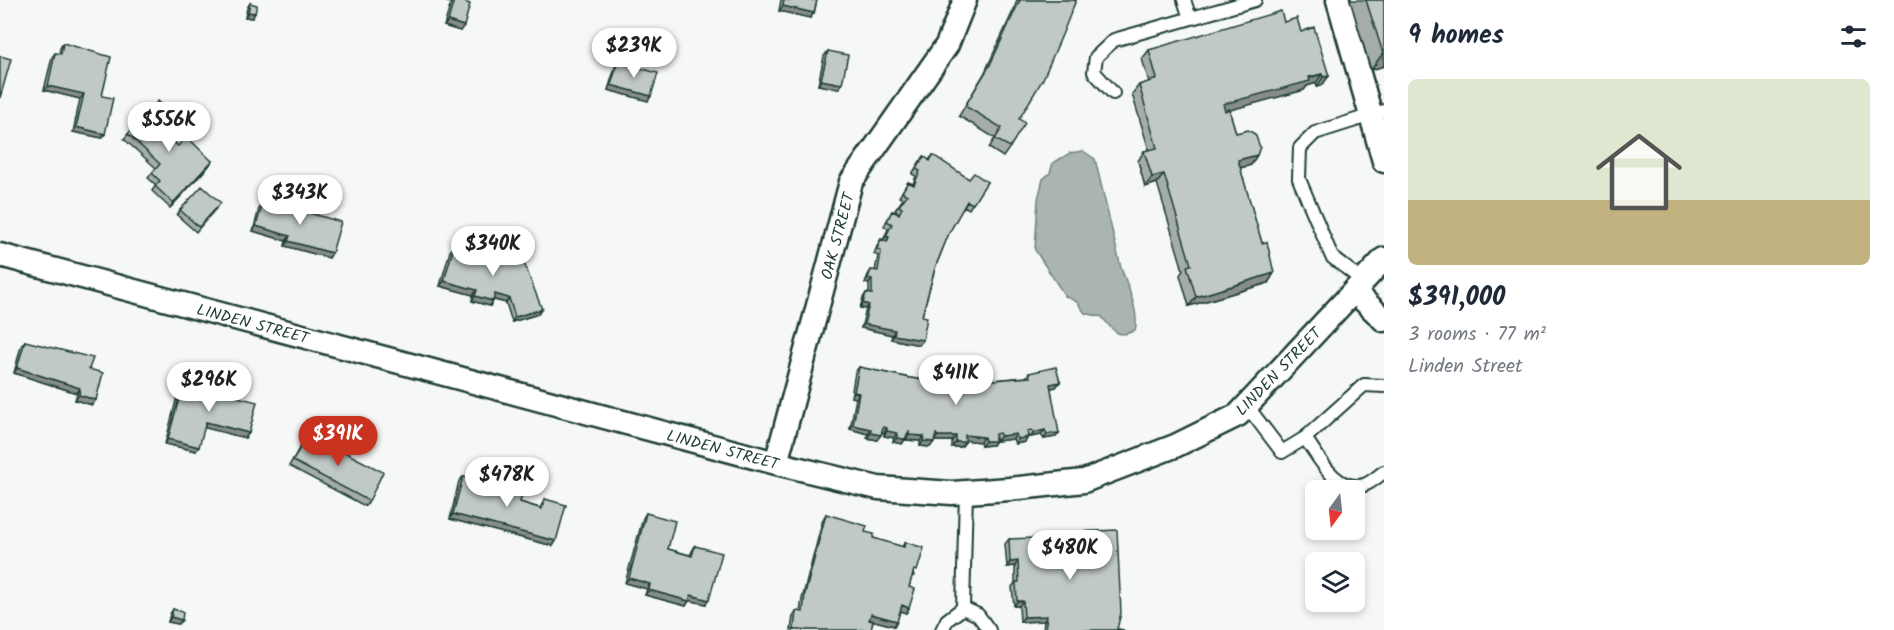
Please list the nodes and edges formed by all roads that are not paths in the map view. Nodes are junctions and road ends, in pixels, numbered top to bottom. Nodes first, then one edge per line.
1 (965, 0) edge
2 (1184, 0) edge
3 (1255, 0) edge
4 (1338, 0) edge
5 (1190, 18) junction
6 (1113, 93) dead end
7 (1378, 113) edge
8 (1384, 161) edge
9 (0, 255) edge
10 (1384, 259) edge
11 (1358, 286) junction
12 (1384, 320) edge
13 (1384, 386) edge
14 (1247, 406) junction
15 (1305, 438) junction
16 (776, 463) junction
17 (1384, 472) edge
18 (966, 492) junction
19 (963, 608) junction
20 (942, 630) edge
21 (989, 630) edge

1 - 16 street, OAK STREET
2 - 5 lane
3 - 5 lane
4 - 7 street
5 - 6 lane
7 - 8 street
7 - 11 lane
9 - 16 street, LINDEN STREET
10 - 11 street, LINDEN STREET
11 - 12 street
11 - 14 street, LINDEN STREET
13 - 15 lane
14 - 15 lane
14 - 18 street, LINDEN STREET
15 - 17 lane
16 - 18 street, LINDEN STREET
18 - 19 lane
19 - 20 lane
19 - 21 lane

